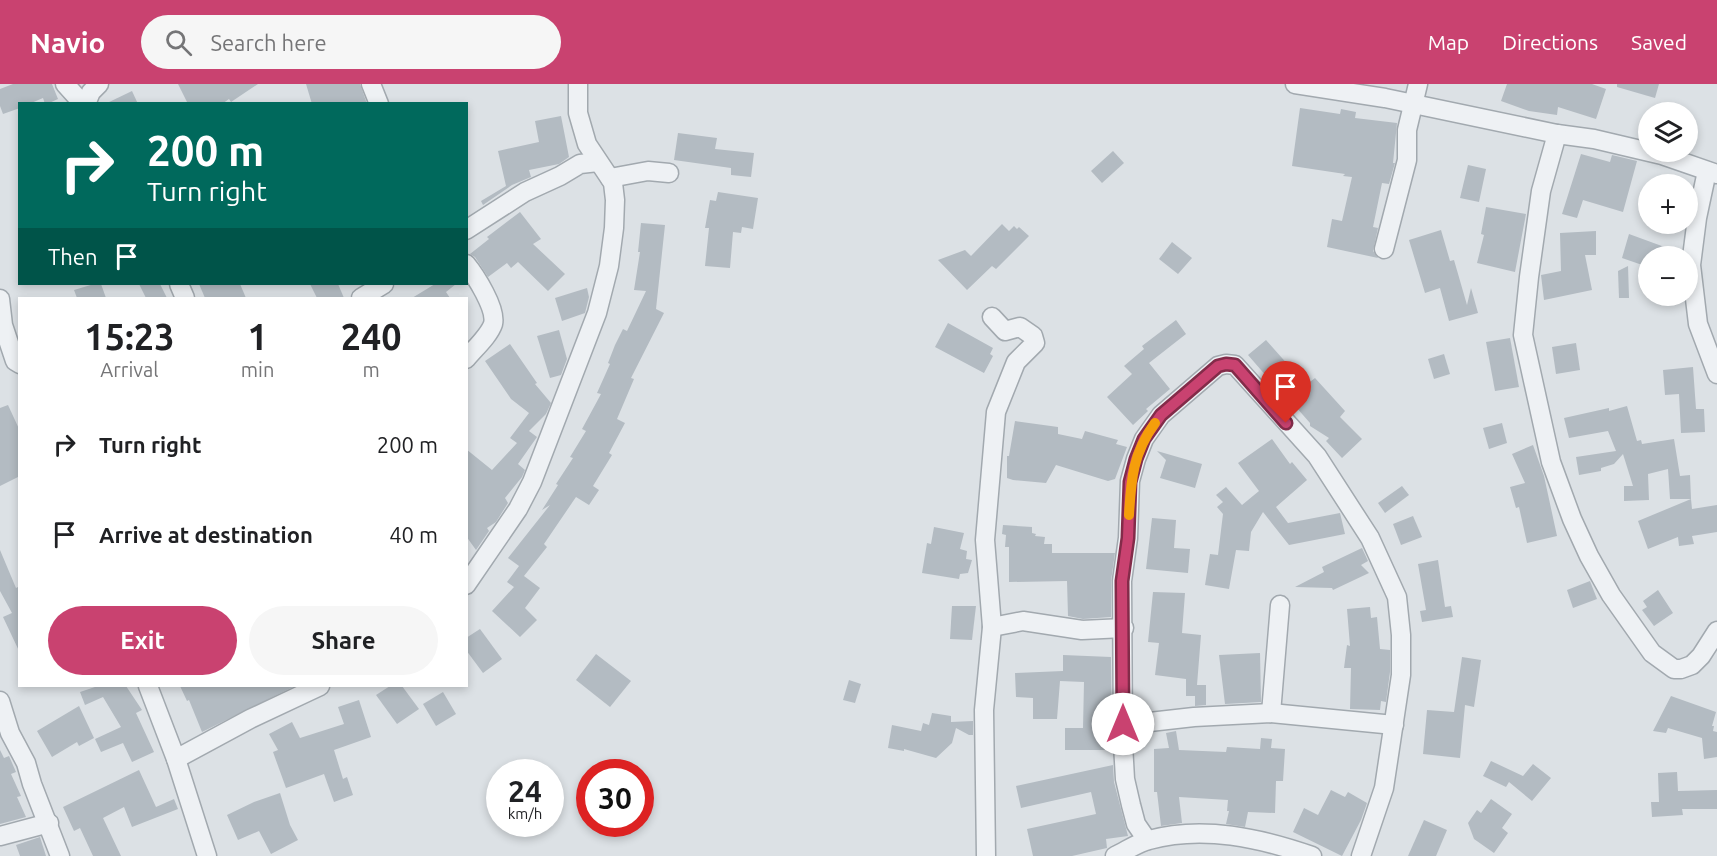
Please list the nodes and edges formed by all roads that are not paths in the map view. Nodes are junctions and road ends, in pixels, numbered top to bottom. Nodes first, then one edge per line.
1 (65, 84) edge
2 (99, 84) edge
3 (370, 84) edge
4 (578, 84) edge
5 (1295, 84) edge
6 (1418, 84) edge
7 (82, 102) edge
8 (85, 102) edge
9 (378, 102) edge
10 (1412, 104) junction
11 (1557, 134) junction
12 (589, 163) junction
13 (669, 173) dead end
14 (1712, 173) edge
15 (610, 178) junction
16 (468, 229) edge
17 (1384, 249) dead end
18 (468, 267) edge
19 (382, 285) edge
20 (363, 297) edge
21 (0, 299) edge
22 (992, 318) dead end
23 (468, 357) edge
24 (12, 364) edge
25 (1717, 374) edge
26 (468, 582) edge
27 (1280, 605) dead end
28 (992, 627) junction
29 (1124, 628) junction
30 (1717, 631) edge
31 (148, 687) edge
32 (318, 687) edge
33 (0, 701) edge
34 (1271, 712) junction
35 (1123, 724) junction
36 (1394, 725) junction
37 (176, 759) junction
38 (49, 823) junction
39 (0, 836) edge
40 (1147, 840) junction
41 (60, 856) edge
42 (207, 856) edge
43 (986, 856) edge
44 (1115, 856) edge
45 (1312, 856) edge
46 (1361, 856) edge

1 - 7 street
2 - 8 street
3 - 9 street
4 - 12 street
5 - 10 street
6 - 10 street
10 - 11 street
10 - 17 street
11 - 14 street
11 - 30 street
12 - 15 street
12 - 16 street
13 - 15 street
14 - 25 street
15 - 26 street
18 - 23 street
19 - 20 street
21 - 24 street
22 - 28 street
27 - 34 street
28 - 29 street
28 - 43 street
29 - 35 street
29 - 36 street
31 - 37 street
32 - 37 street
33 - 38 street
34 - 35 street
34 - 36 street
35 - 40 street
36 - 46 street
37 - 42 street
38 - 39 street
38 - 41 street
40 - 44 street
40 - 45 street

